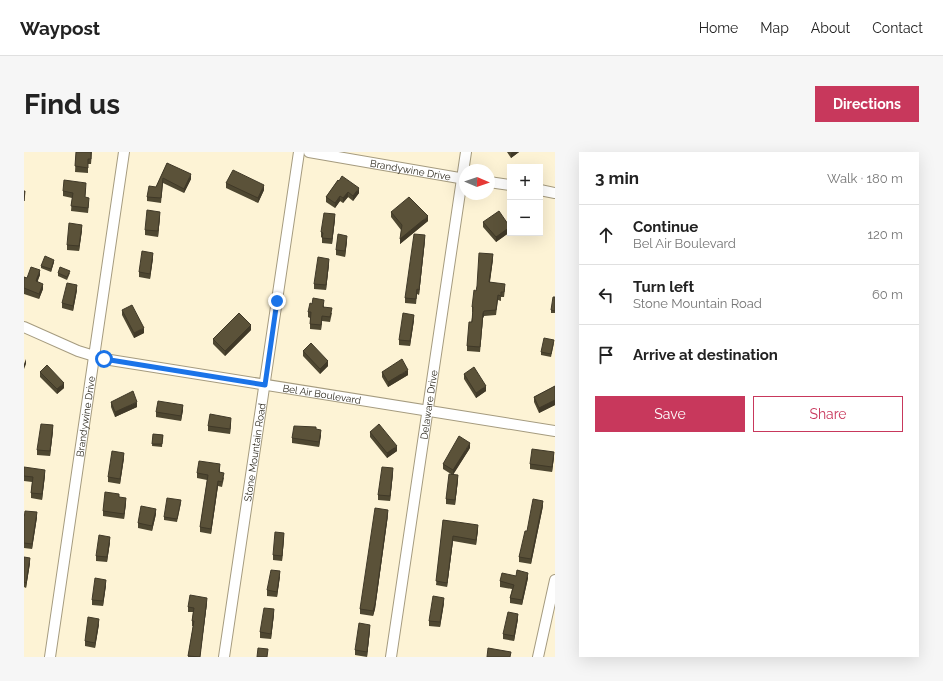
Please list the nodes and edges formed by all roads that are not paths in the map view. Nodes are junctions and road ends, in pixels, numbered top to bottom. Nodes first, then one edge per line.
1 (124, 152) edge
2 (300, 152) edge
3 (309, 152) edge
4 (466, 152) edge
5 (465, 164) edge
6 (459, 178) edge
7 (495, 183) edge
8 (507, 185) edge
9 (543, 191) edge
10 (555, 193) edge
11 (460, 200) edge
12 (24, 326) edge
13 (93, 357) junction
14 (265, 385) junction
15 (428, 412) junction
16 (555, 431) edge
17 (555, 580) edge
18 (50, 657) edge
19 (224, 657) edge
20 (391, 657) edge
21 (538, 657) edge

1 - 13 street, Brandywine Drive
2 - 14 street, Stone Mountain Road
3 - 6 street, Brandywine Drive
4 - 5 street, Delaware Drive
7 - 8 street
9 - 10 street
11 - 15 street, Delaware Drive
12 - 13 street, Bel Air Boulevard
13 - 14 street, Bel Air Boulevard
13 - 18 street, Brandywine Drive
14 - 15 street, Bel Air Boulevard
14 - 19 street, Stone Mountain Road
15 - 16 street, Bel Air Boulevard
15 - 20 street, Delaware Drive
17 - 21 street

